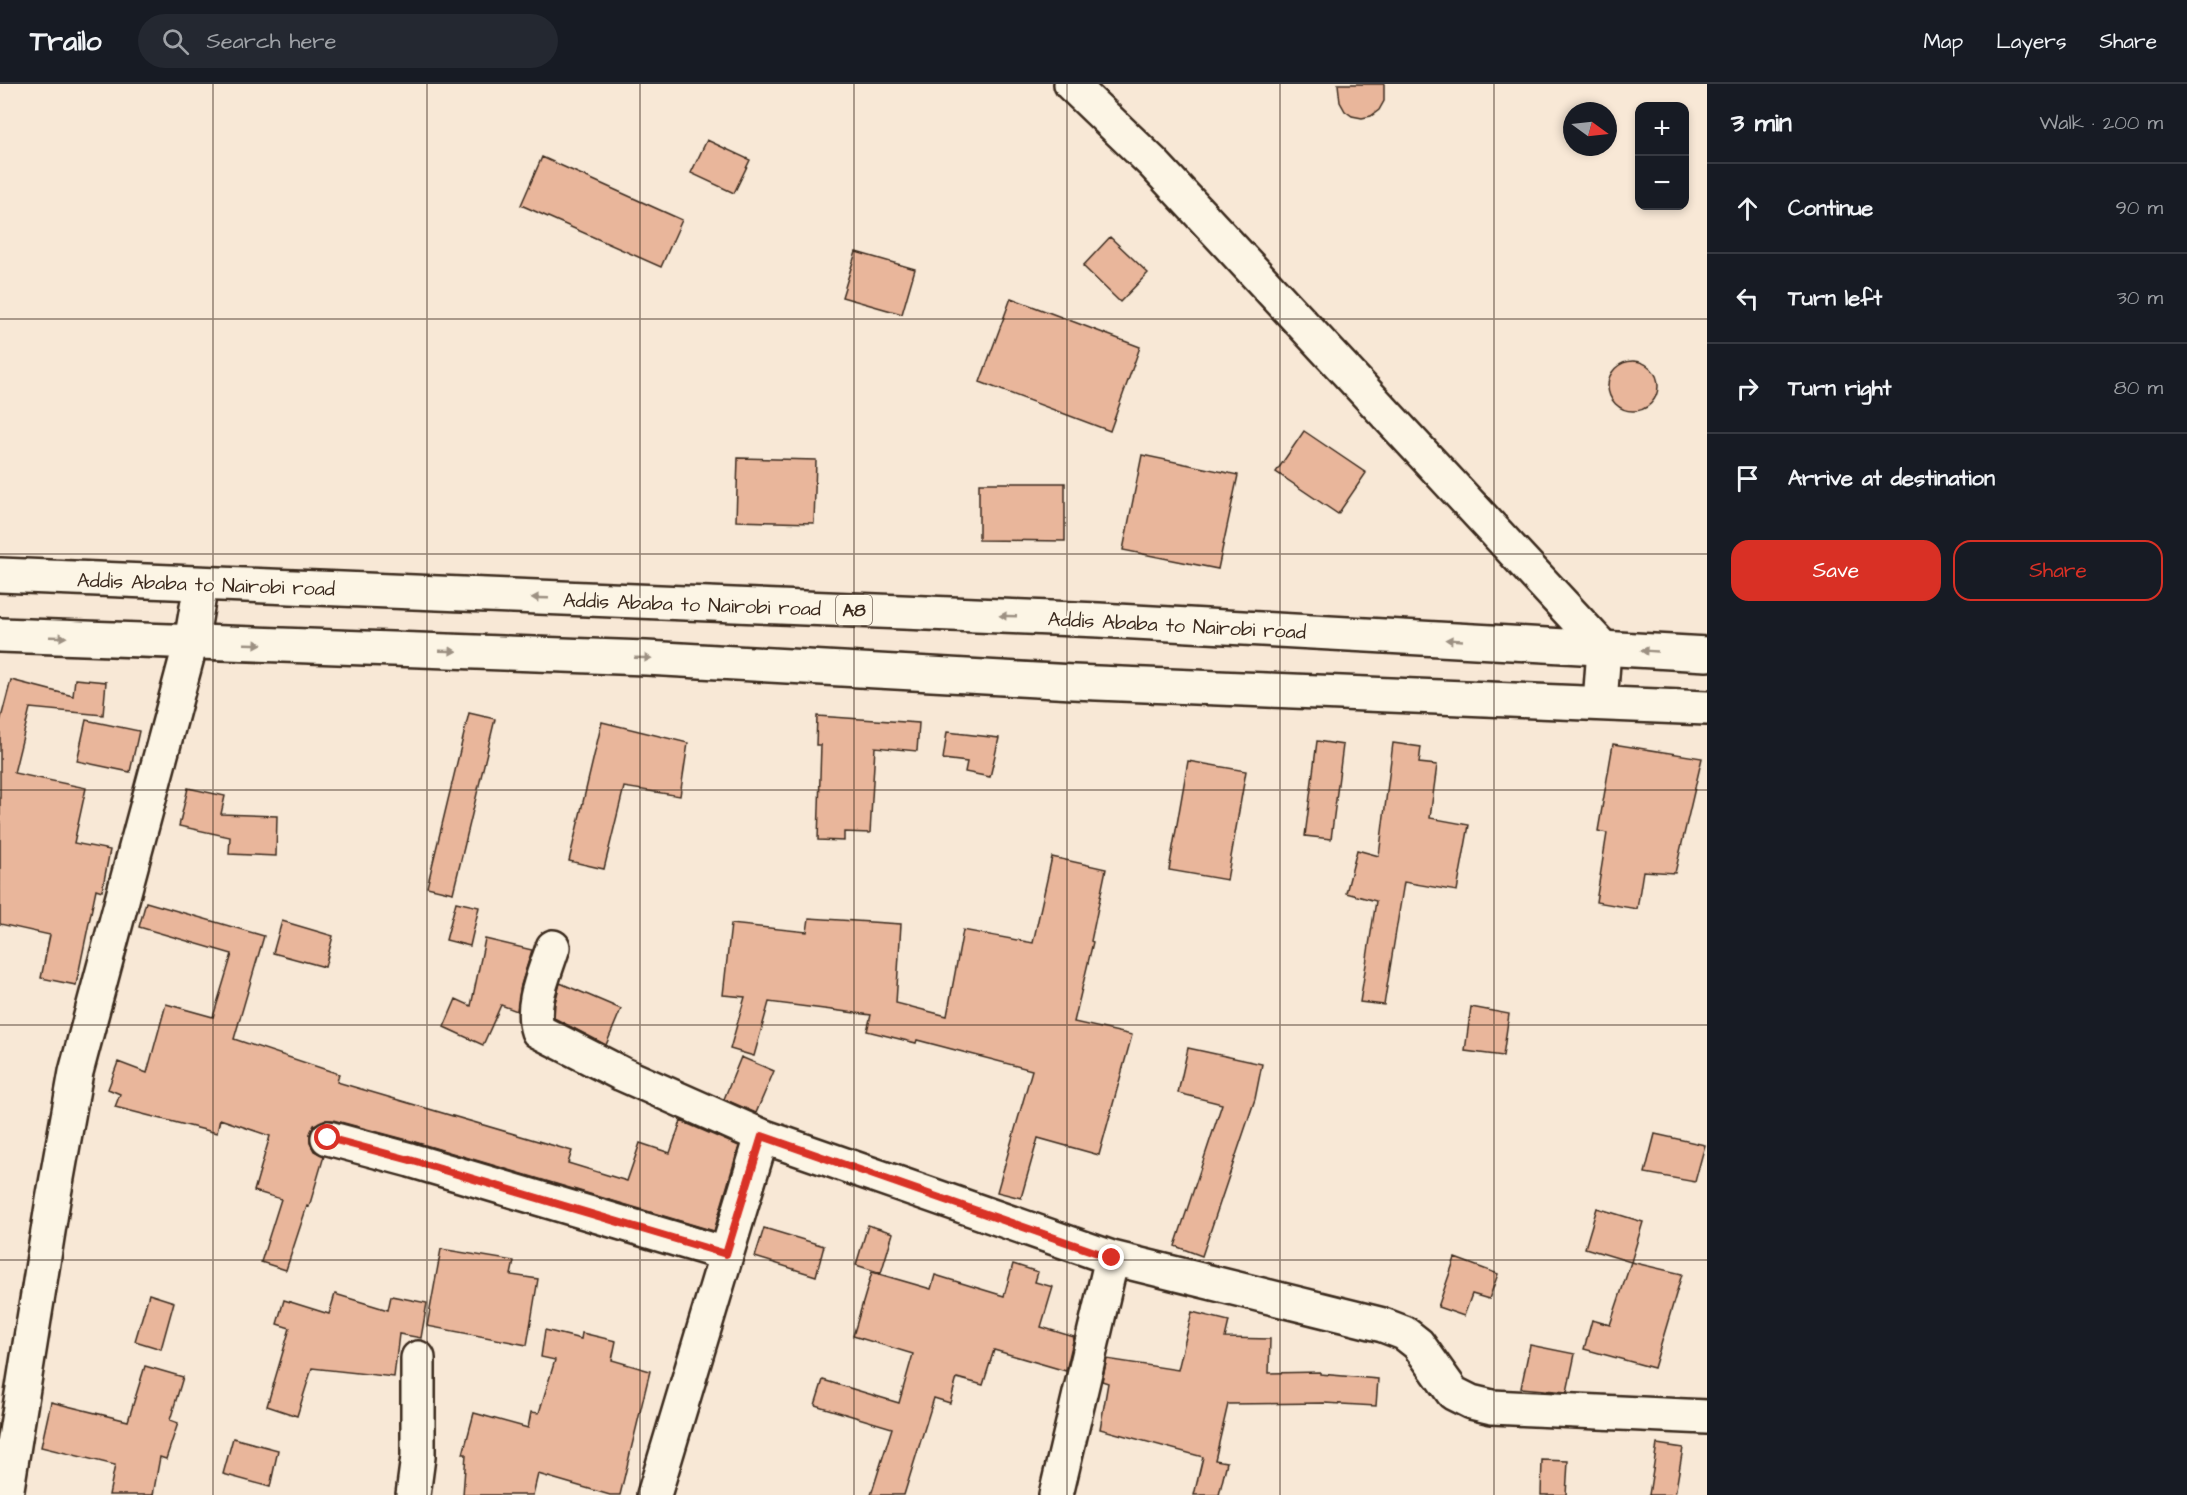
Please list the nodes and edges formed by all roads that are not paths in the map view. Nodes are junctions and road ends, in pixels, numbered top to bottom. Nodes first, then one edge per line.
1 (1071, 84) edge
2 (0, 575) edge
3 (201, 584) junction
4 (0, 635) edge
5 (191, 642) junction
6 (1604, 649) junction
7 (1707, 654) edge
8 (1600, 704) junction
9 (1707, 708) edge
10 (553, 947) dead end
11 (762, 1136) junction
12 (328, 1138) dead end
13 (726, 1254) junction
14 (1112, 1258) junction
15 (418, 1358) dead end
16 (1707, 1417) edge
17 (6, 1495) edge
18 (413, 1495) edge
19 (654, 1495) edge
20 (1056, 1495) edge

1 - 6 main road
2 - 3 main road, Addis Ababa to Nairobi road / A8
3 - 5 main road
6 -> 3 main road, Addis Ababa to Nairobi road / A8
4 -> 5 main road
5 -> 8 main road
5 - 17 main road
7 -> 6 main road, Addis Ababa to Nairobi road / A8
6 - 8 main road
8 - 9 main road
10 - 11 main road
11 - 13 main road
11 - 14 main road
12 - 13 main road
13 - 19 main road
14 - 16 main road
14 - 20 main road
15 - 18 main road

